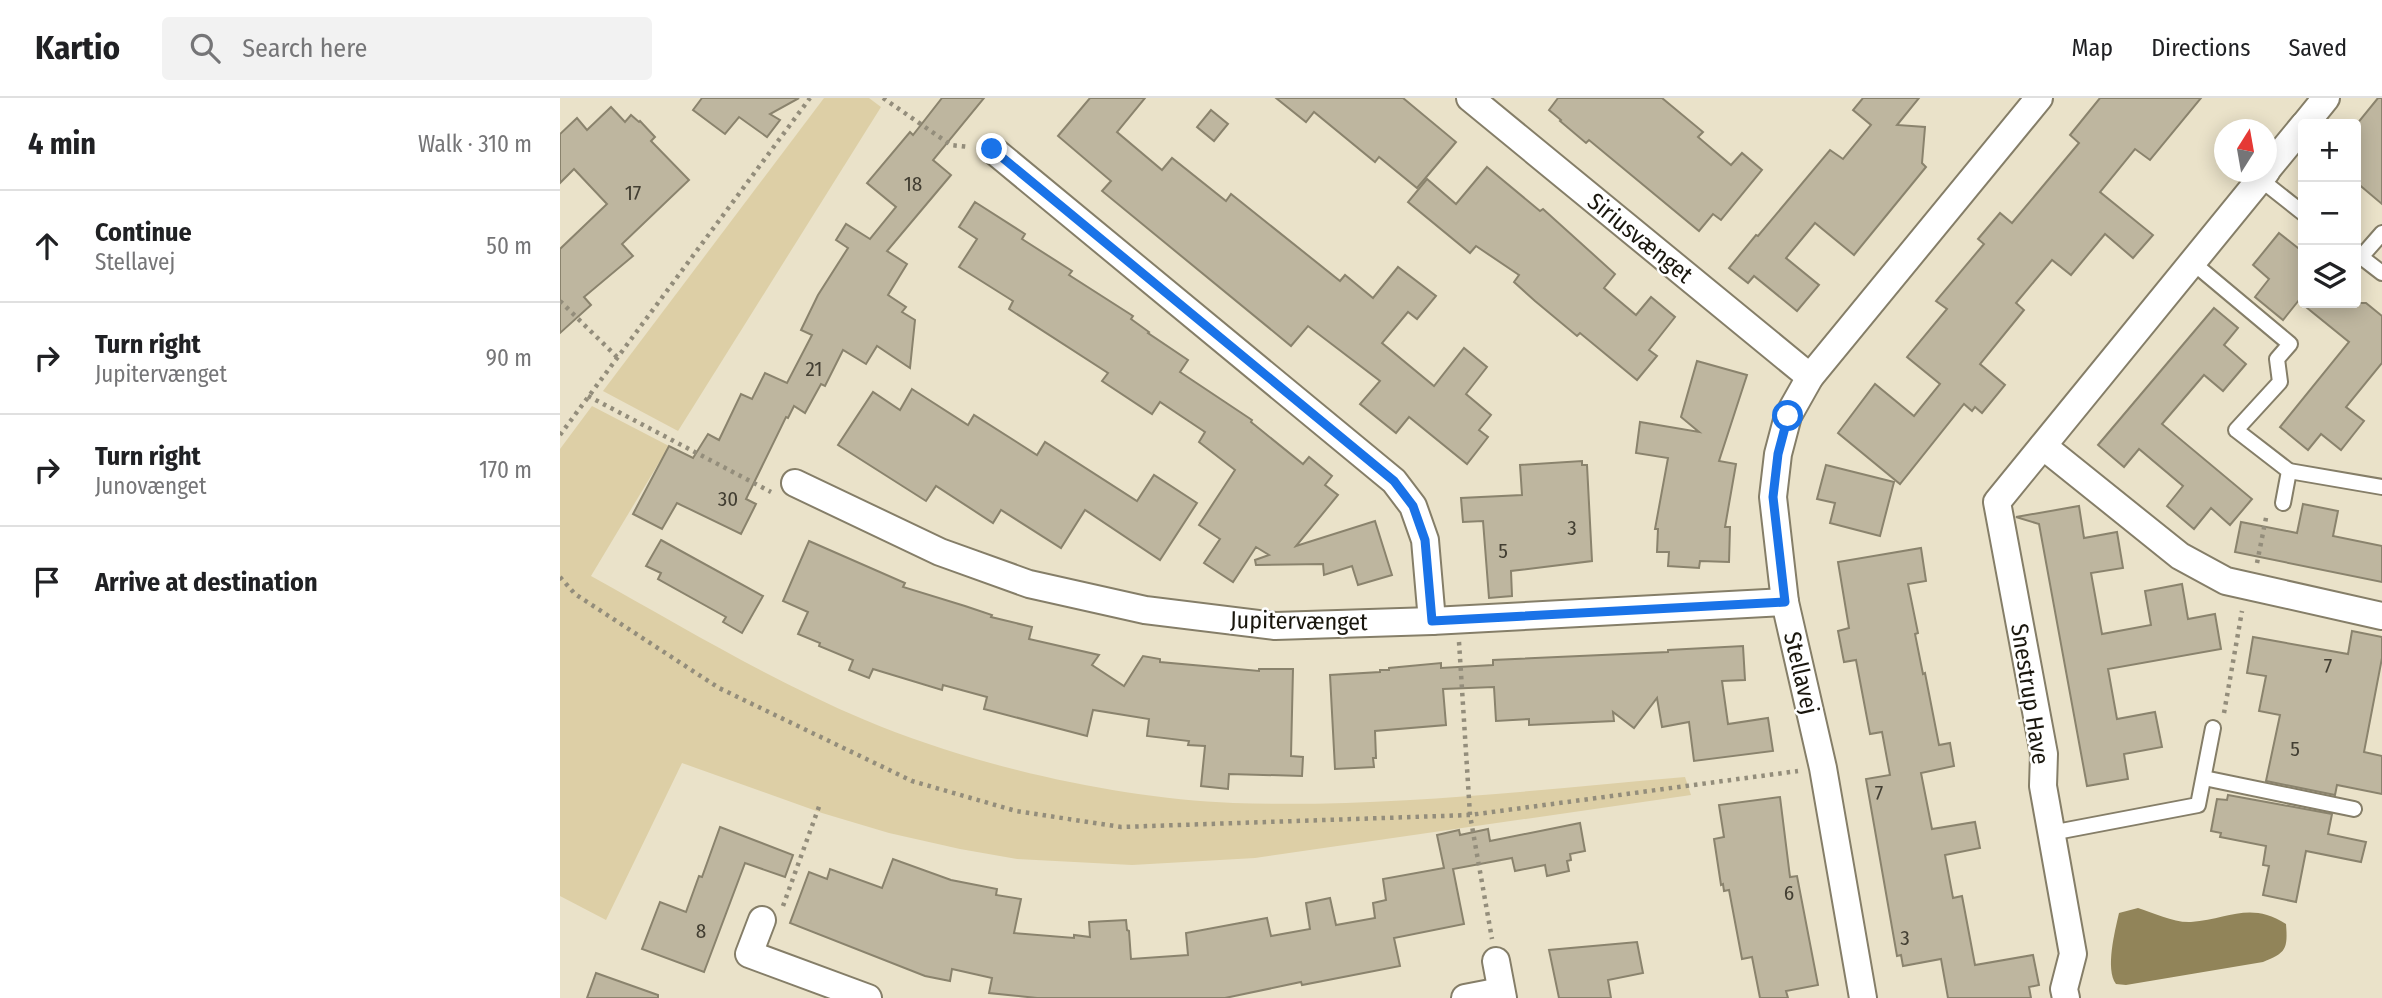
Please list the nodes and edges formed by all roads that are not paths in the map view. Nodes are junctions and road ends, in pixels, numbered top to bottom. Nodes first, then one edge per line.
1 (1470, 98) edge
2 (2326, 98) edge
3 (2029, 101) edge
4 (2309, 119) edge
5 (2298, 132) edge
6 (992, 149) road end
7 (2277, 158) edge
8 (2257, 182) edge
9 (2272, 182) edge
10 (2298, 208) edge
11 (2382, 233) edge
12 (2361, 252) edge
13 (2361, 257) edge
14 (2192, 262) junction
15 (2382, 273) edge
16 (1810, 377) junction
17 (2043, 446) junction
18 (2289, 471) junction
19 (795, 484) road end
20 (2382, 487) edge
21 (2283, 503) dead end
22 (1785, 602) junction
23 (2382, 616) edge
24 (1445, 621) junction
25 (2213, 728) dead end
26 (2204, 778) junction
27 (2354, 808) dead end
28 (2051, 833) junction
29 (762, 920) road end
30 (1496, 961) road end
31 (1502, 995) edge
32 (868, 998) edge
33 (1465, 998) edge
34 (1863, 998) edge
35 (2066, 998) edge

1 - 16 street, Siriusvænget
2 - 4 street, Snestrup Have
3 - 16 street, Stellavej
5 - 7 street, Snestrup Have
6 - 24 street
8 - 14 street, Snestrup Have
9 - 10 lane
11 - 12 lane
13 - 15 lane
14 - 17 street, Snestrup Have
14 - 18 lane
16 - 22 street, Stellavej
17 - 23 street
17 - 28 street, Snestrup Have
18 - 20 lane
18 - 21 lane
19 - 24 street, Jupitervænget
22 - 24 street, Jupitervænget
22 - 34 street, Stellavej
25 - 26 lane
26 - 27 lane
26 - 28 lane
28 - 35 street, Snestrup Have
29 - 32 street
30 - 31 street
31 - 33 street

